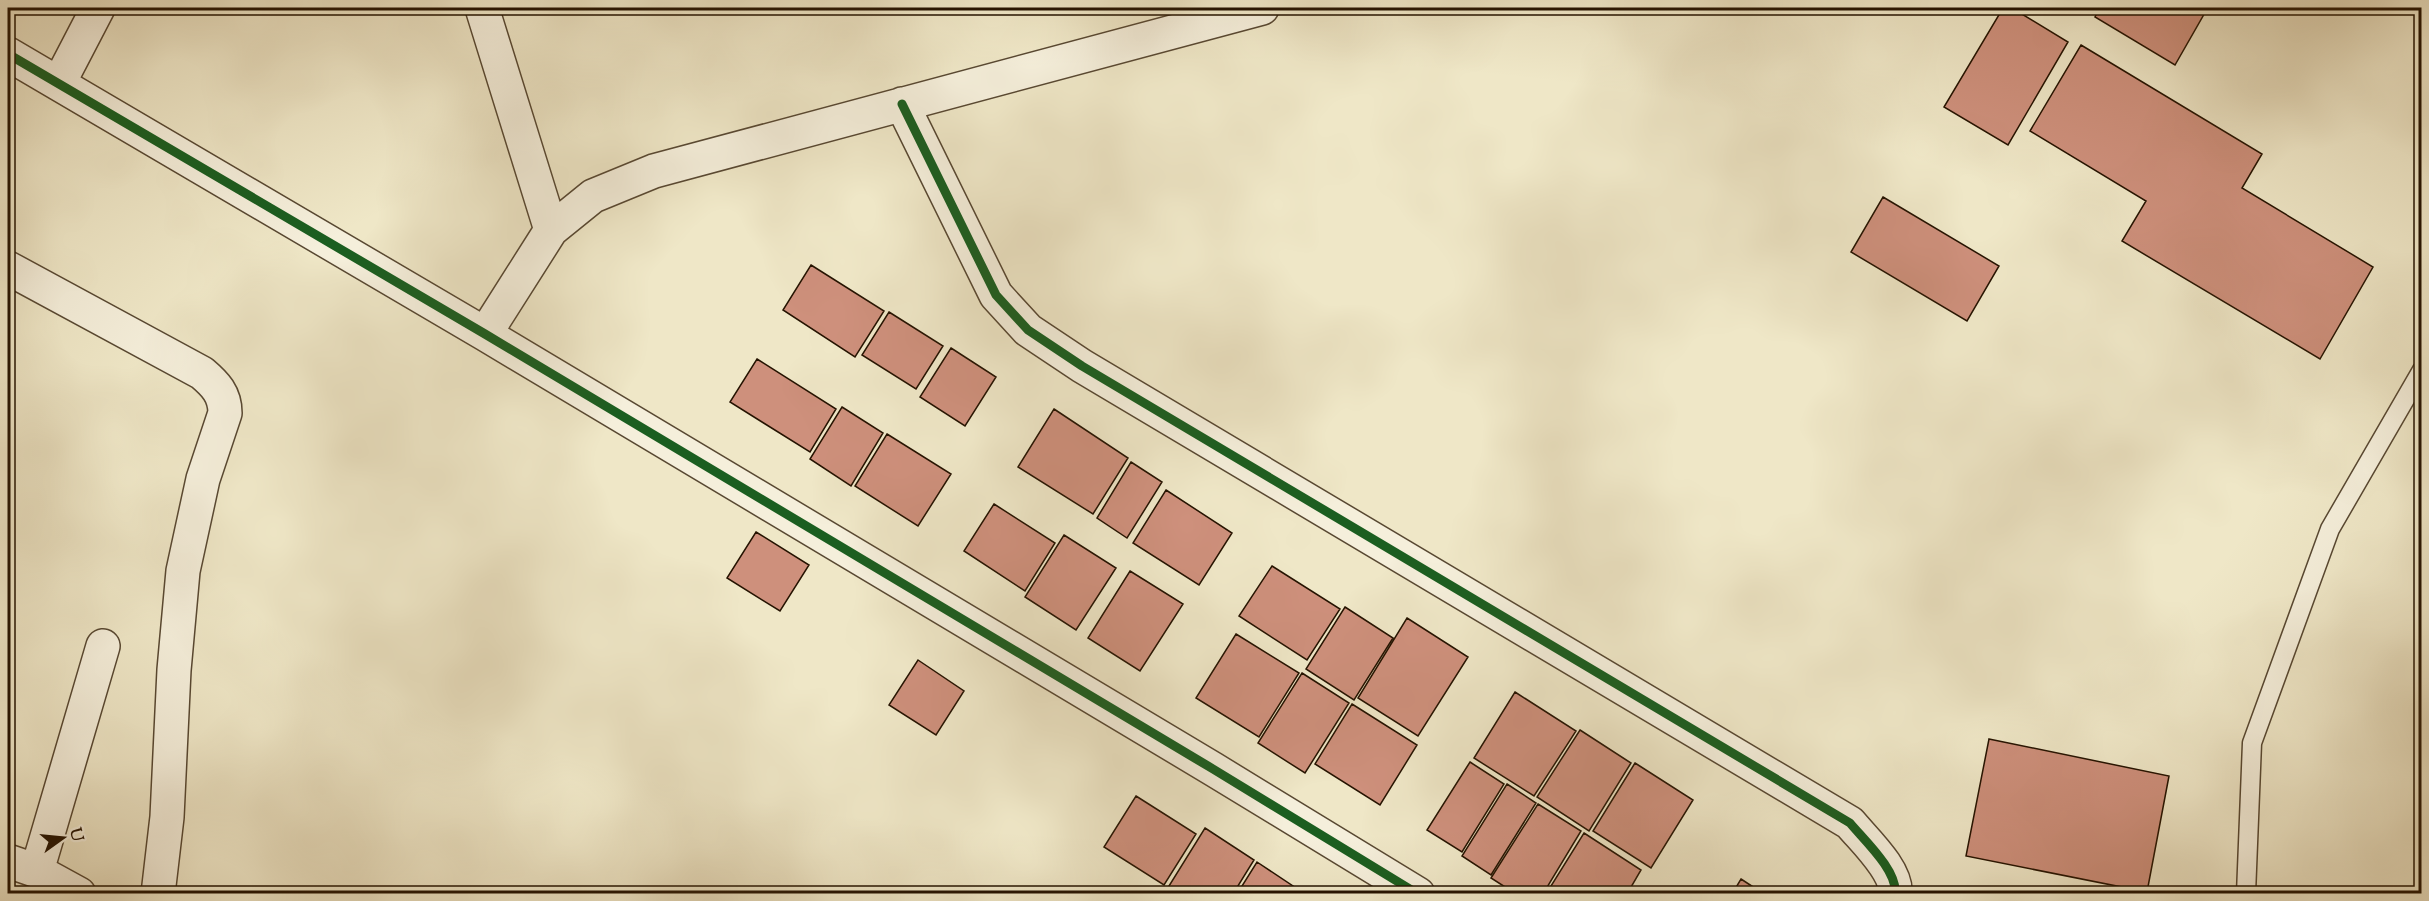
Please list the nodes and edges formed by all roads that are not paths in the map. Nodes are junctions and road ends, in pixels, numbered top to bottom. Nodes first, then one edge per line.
1 (98, 8) edge
2 (482, 8) edge
3 (1262, 8) edge
4 (8, 54) edge
5 (59, 83) junction
6 (902, 104) junction
7 (551, 230) junction
8 (8, 268) edge
9 (485, 334) junction
10 (2421, 370) edge
11 (103, 646) dead end
12 (22, 866) edge
13 (79, 894) edge
14 (158, 894) edge
15 (1418, 894) edge
16 (1895, 894) edge
17 (2246, 894) edge

1 - 5 street
2 - 7 street
3 - 6 street
4 - 5 street
5 - 9 street
6 - 7 street
6 - 16 street
7 - 9 street
8 - 14 street
9 - 15 street
10 - 17 lane
11 - 12 street
12 - 13 street

